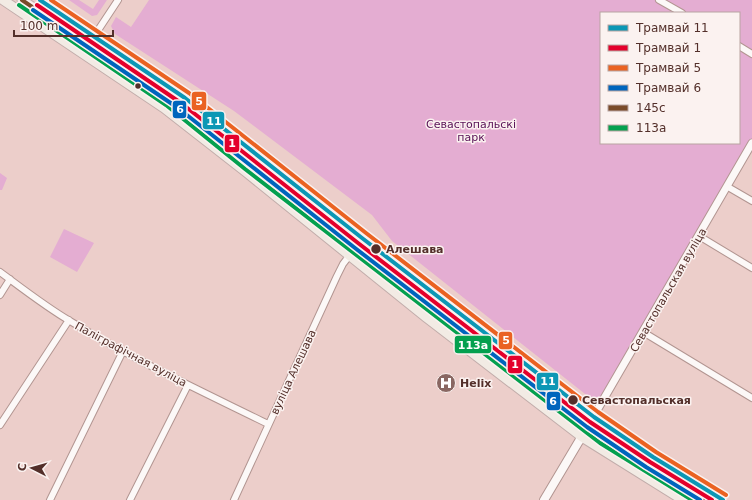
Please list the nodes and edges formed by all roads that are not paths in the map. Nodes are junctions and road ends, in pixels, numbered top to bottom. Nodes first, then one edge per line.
1 (3, 0) edge
2 (22, 0) edge
3 (118, 0) edge
4 (659, 0) edge
5 (680, 12) edge
6 (89, 44) junction
7 (740, 47) edge
8 (83, 53) junction
9 (752, 54) edge
10 (752, 143) edge
11 (728, 187) junction
12 (752, 201) edge
13 (699, 236) junction
14 (356, 246) junction
15 (349, 256) junction
16 (752, 268) edge
17 (0, 272) edge
18 (10, 279) junction
19 (0, 295) edge
20 (69, 320) junction
21 (643, 332) junction
22 (123, 351) junction
23 (188, 385) junction
24 (752, 398) edge
25 (268, 424) junction
26 (0, 425) edge
27 (588, 426) junction
28 (582, 436) junction
29 (50, 500) edge
30 (130, 500) edge
31 (234, 500) edge
32 (544, 500) edge
33 (683, 500) edge
34 (703, 500) edge

1 - 8 main road
2 - 6 main road
3 - 6 street
4 - 5 street
6 - 8 main road
6 - 14 main road
7 - 9 street
8 - 15 main road
10 - 11 street, Севастопальская вуліца
11 - 12 street
11 - 13 street, Севастопальская вуліца
13 - 16 street
13 - 21 street, Севастопальская вуліца
14 - 15 street, вуліца Алешава
14 - 27 main road
15 - 25 street, вуліца Алешава
15 - 28 main road
17 - 18 street, Паліграфічная вуліца
18 - 19 street
18 - 20 street, Паліграфічная вуліца
20 - 22 street, Паліграфічная вуліца
20 - 26 street
21 - 24 street
21 - 27 street, Севастопальская вуліца
22 - 23 street, Паліграфічная вуліца
22 - 29 street
23 - 25 street, Паліграфічная вуліца
23 - 30 street
25 - 31 street, вуліца Алешава
27 - 28 main road, Севастопальская вуліца
27 - 34 main road
28 - 32 main road, Севастопальская вуліца
28 - 33 main road

